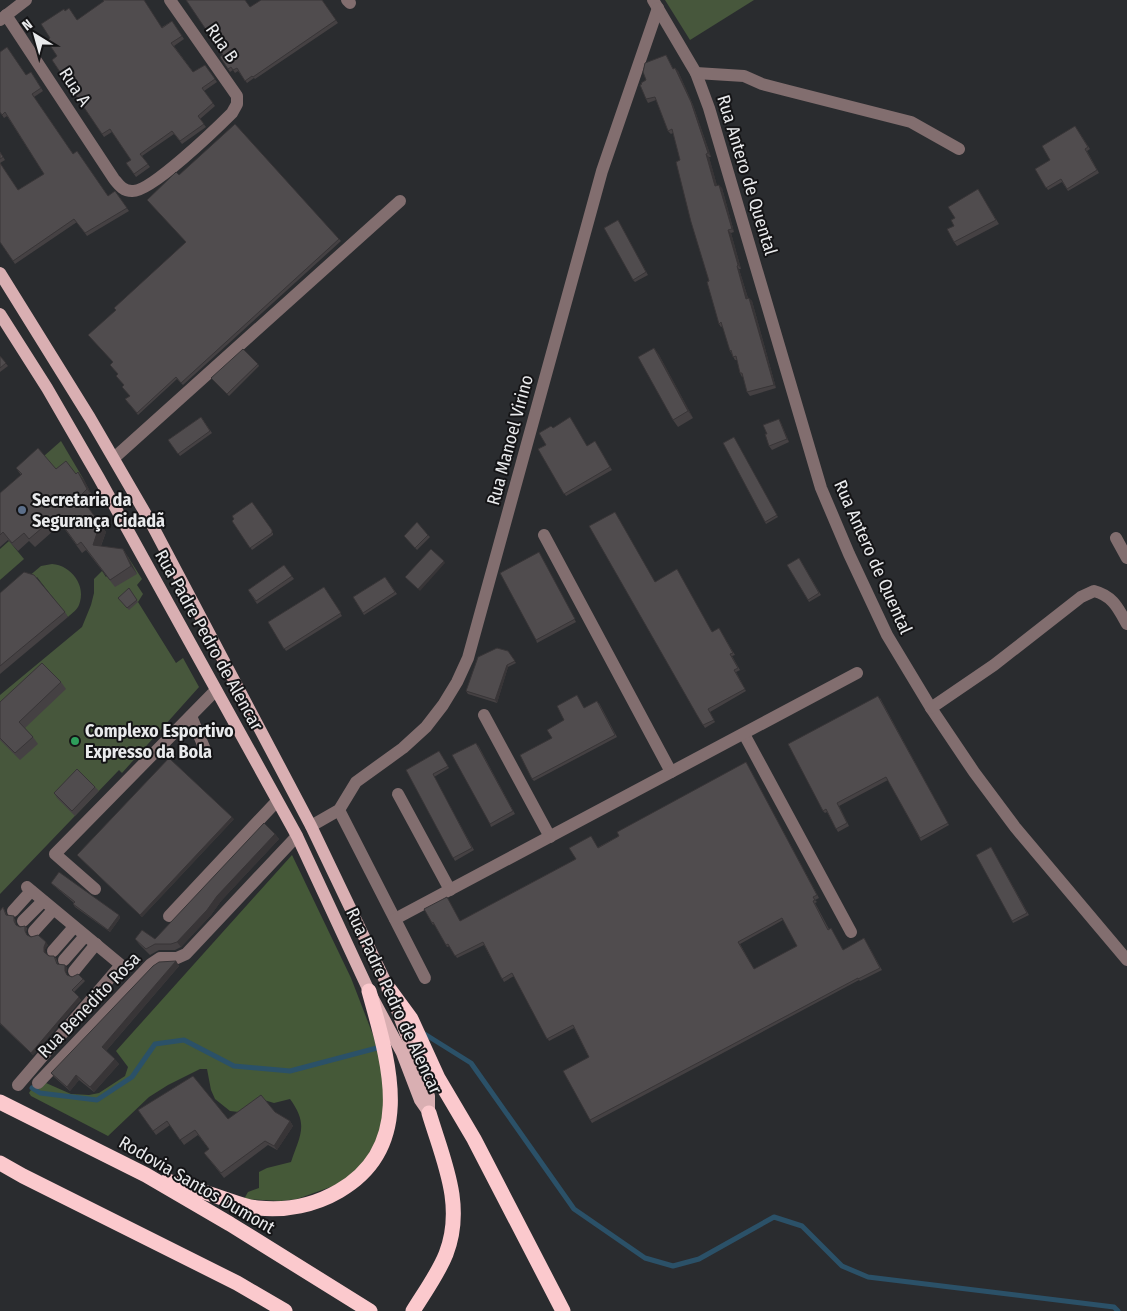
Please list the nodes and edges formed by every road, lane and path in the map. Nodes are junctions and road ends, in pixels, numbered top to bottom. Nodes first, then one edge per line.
1 (26, 0) edge
2 (170, 0) edge
3 (656, 4) edge
4 (3, 18) edge
5 (696, 73) junction
6 (959, 149) dead end
7 (114, 179) joint
8 (400, 201) dead end
9 (0, 274) edge
10 (22, 307) junction
11 (2, 317) edge
12 (116, 463) junction
13 (99, 478) junction
14 (151, 523) junction
15 (131, 534) junction
16 (544, 535) dead end
17 (1116, 538) dead end
18 (1127, 558) edge
19 (1127, 624) edge
20 (857, 673) dead end
21 (216, 690) junction
22 (930, 708) junction
23 (484, 714) dead end
24 (190, 716) junction
25 (744, 734) junction
26 (206, 752) dead end
27 (671, 772) junction
28 (398, 794) dead end
29 (277, 801) junction
30 (338, 810) junction
31 (311, 826) junction
32 (297, 836) junction
33 (550, 837) junction
34 (95, 889) dead end
35 (450, 890) junction
36 (43, 901) junction
37 (53, 910) junction
38 (14, 911) dead end
39 (169, 916) dead end
40 (396, 919) junction
41 (23, 921) dead end
42 (74, 926) junction
43 (34, 931) dead end
44 (851, 932) dead end
45 (85, 936) junction
46 (96, 944) junction
47 (54, 951) dead end
48 (64, 960) dead end
49 (1127, 960) edge
50 (74, 971) dead end
51 (425, 978) dead end
52 (389, 989) junction
53 (369, 991) junction
54 (38, 1083) dead end
55 (18, 1085) dead end
56 (0, 1102) edge
57 (429, 1112) junction
58 (0, 1163) edge
59 (146, 1175) junction
60 (285, 1311) edge
61 (370, 1311) edge
62 (413, 1311) edge
63 (563, 1311) edge

1 - 4 street
2 - 7 street, Rua B
3 - 5 street, Rua Antero de Quental
3 - 30 street, Rua Manoel Virino
4 - 7 street, Rua A
5 - 6 street
5 - 22 street, Rua Antero de Quental
8 - 12 street
9 - 10 main road, Rua Padre Pedro de Alencar
10 - 11 main road
10 - 12 main road, Rua Padre Pedro de Alencar
11 - 13 main road, Rua Padre Pedro de Alencar
12 - 13 main road
12 - 14 main road, Rua Padre Pedro de Alencar
13 - 15 main road, Rua Padre Pedro de Alencar
14 - 15 main road
14 - 31 main road, Rua Padre Pedro de Alencar
15 - 21 main road, Rua Padre Pedro de Alencar
16 - 27 street
17 - 18 street
19 - 22 street
20 - 25 street
21 - 24 street
21 - 29 main road, Rua Padre Pedro de Alencar
22 - 49 street, Rua Antero de Quental
23 - 33 street
24 - 26 street
24 - 34 street
25 - 27 street
25 - 44 street
27 - 33 street
28 - 35 street
29 - 32 main road, Rua Padre Pedro de Alencar
29 - 39 street
30 - 31 street, Rua Manoel Virino
30 - 40 street
31 - 52 main road, Rua Padre Pedro de Alencar
32 - 53 main road, Rua Padre Pedro de Alencar
32 - 54 street, Rua Benedito Rosa
33 - 35 street
35 - 40 street
36 - 37 street
36 - 38 street
36 - 41 street
37 - 42 street
37 - 43 street
40 - 51 street
42 - 45 street
42 - 47 street
45 - 46 street
45 - 48 street
46 - 50 street
46 - 55 street
52 - 57 main road, Rua Padre Pedro de Alencar
52 - 63 highway
53 - 57 main road, Rua Padre Pedro de Alencar
53 - 59 highway
56 - 59 highway, Rodovia Santos Dumont
57 - 62 highway
58 - 60 highway
59 - 61 highway, Rodovia Santos Dumont

